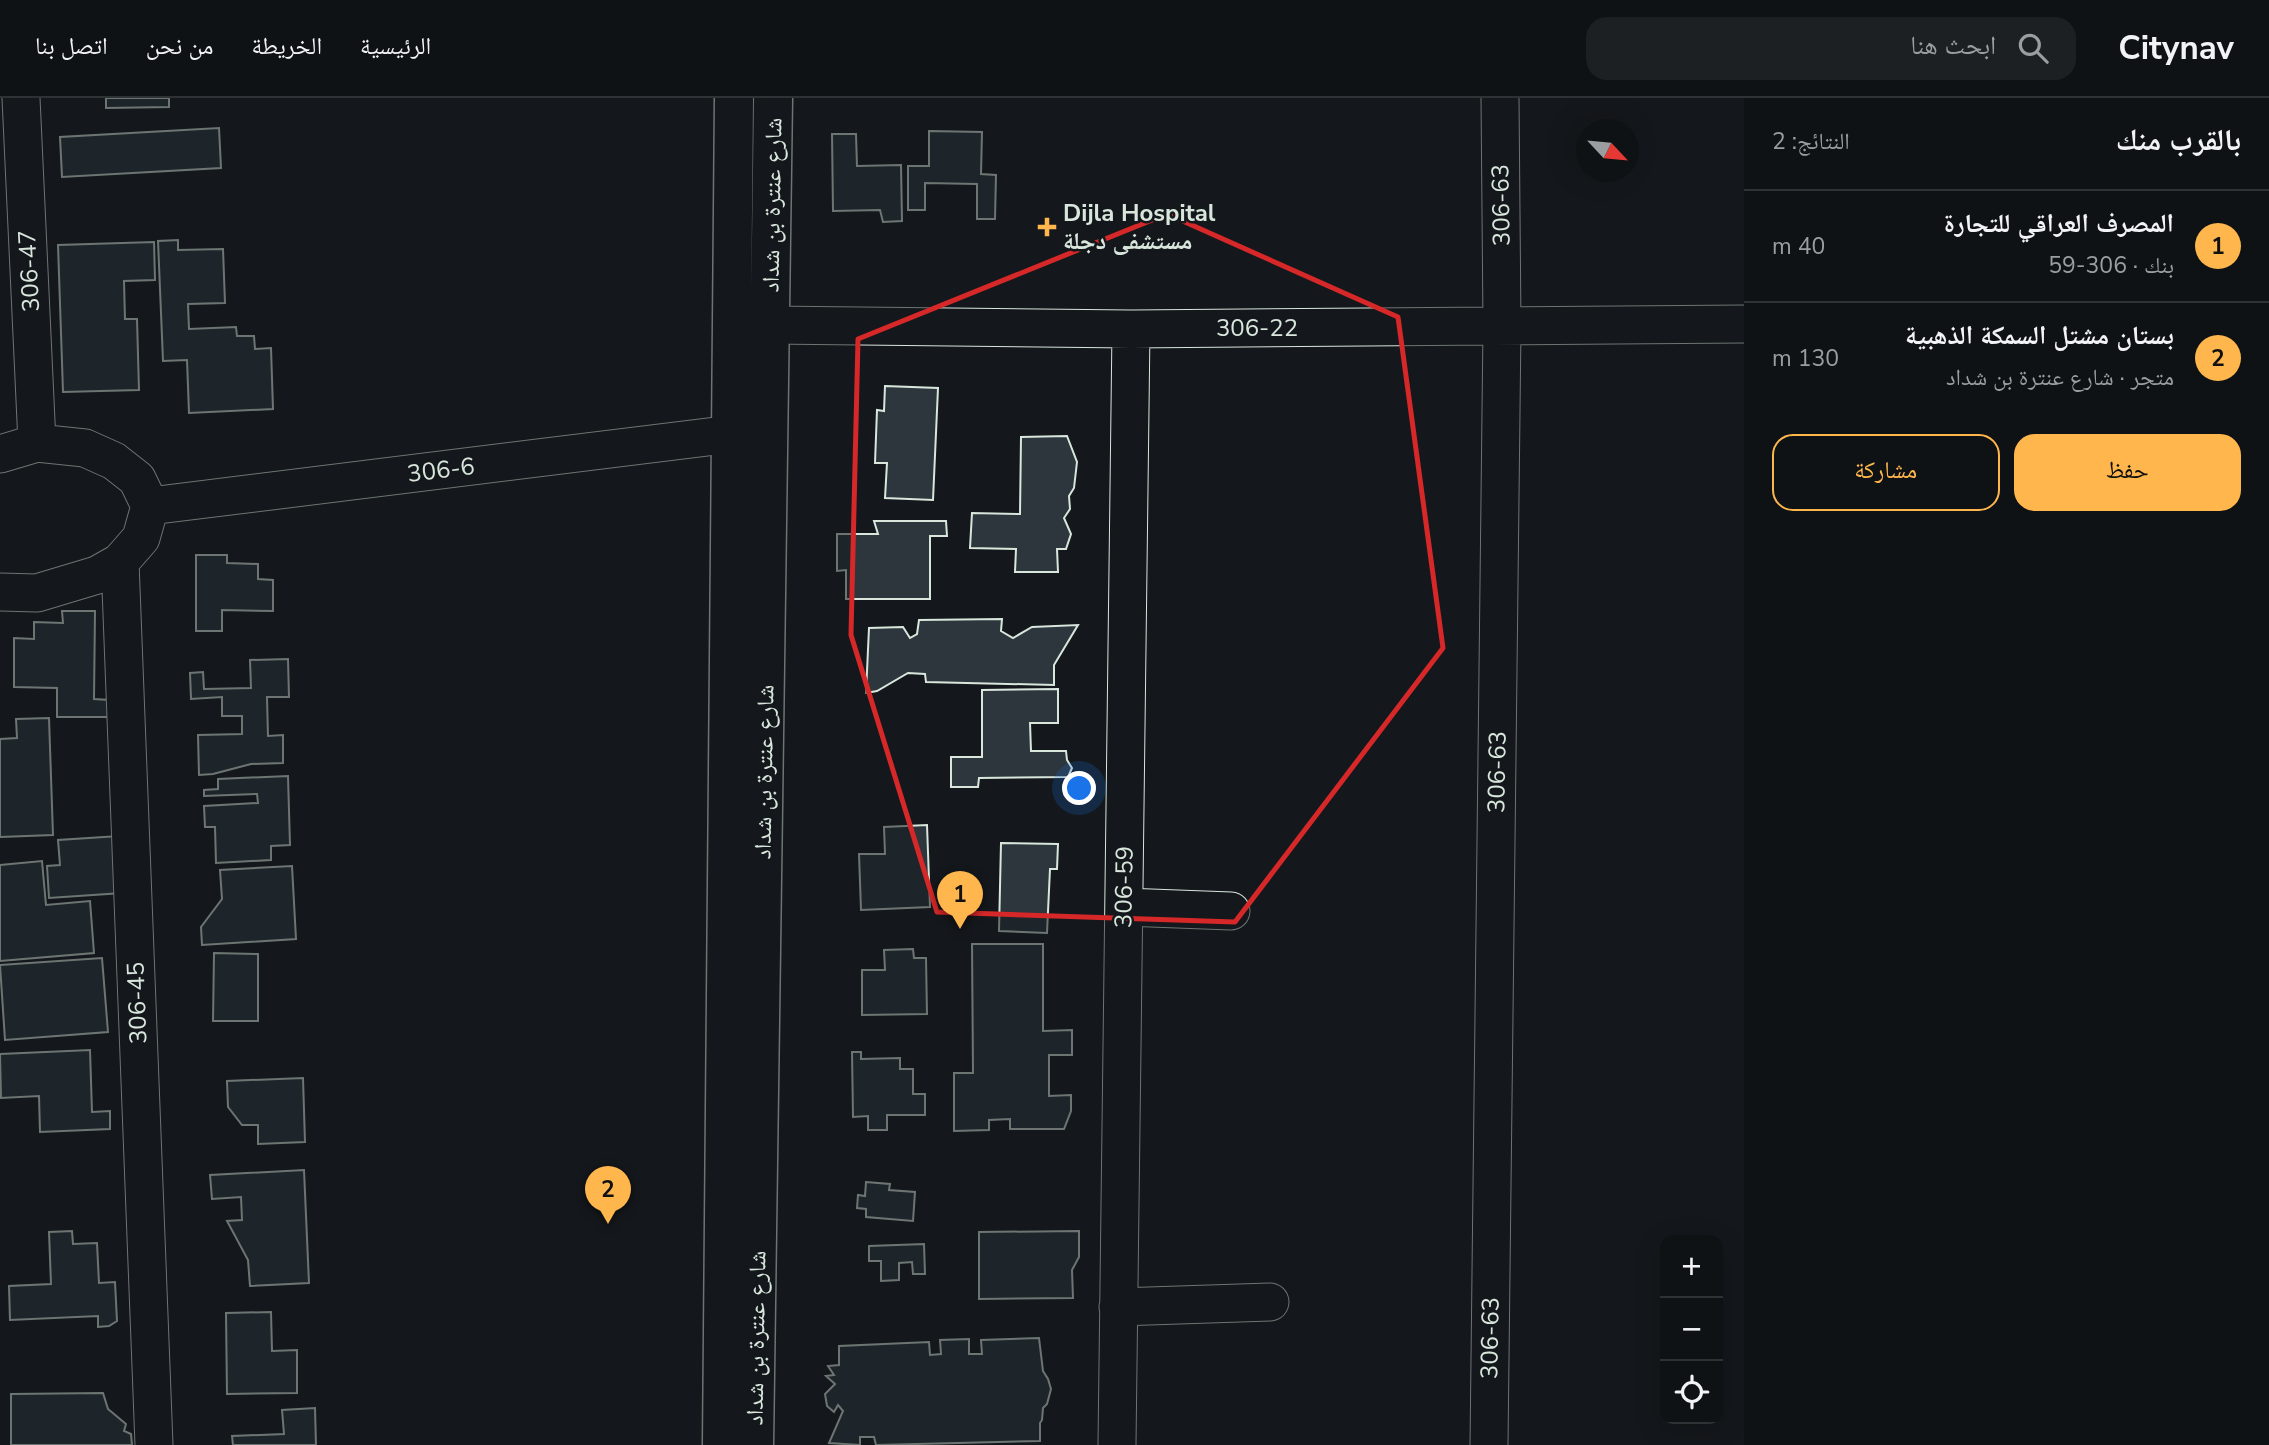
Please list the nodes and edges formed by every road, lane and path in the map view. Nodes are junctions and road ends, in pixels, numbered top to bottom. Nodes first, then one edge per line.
1 (21, 98) edge
2 (734, 98) edge
3 (773, 98) edge
4 (1500, 98) edge
5 (1744, 324) edge
6 (770, 325) junction
7 (1502, 327) junction
8 (1131, 329) junction
9 (732, 434) junction
10 (37, 443) junction
11 (0, 454) edge
12 (150, 506) junction
13 (120, 562) junction
14 (0, 592) edge
15 (1124, 908) junction
16 (1231, 911) dead end
17 (1270, 1302) dead end
18 (1118, 1307) junction
19 (155, 1445) edge
20 (722, 1445) edge
21 (754, 1445) edge
22 (1117, 1445) edge
23 (1489, 1445) edge

1 - 10 street, 306-47
2 - 9 main road, شارع عنترة بن شداد
3 - 6 main road, شارع عنترة بن شداد
4 - 7 street, 306-63
5 - 7 street, 306-22
6 - 8 street, 306-22
6 - 21 main road, شارع عنترة بن شداد
7 - 8 street, 306-22
7 - 23 street, 306-63
8 - 15 street, 306-59
9 - 12 street, 306-6
9 - 20 main road, شارع عنترة بن شداد
10 - 11 street
10 - 12 street
12 - 13 street
13 - 14 street
13 - 19 street, 306-45
15 - 16 street
15 - 18 street, 306-59
17 - 18 street
18 - 22 street, 306-59

